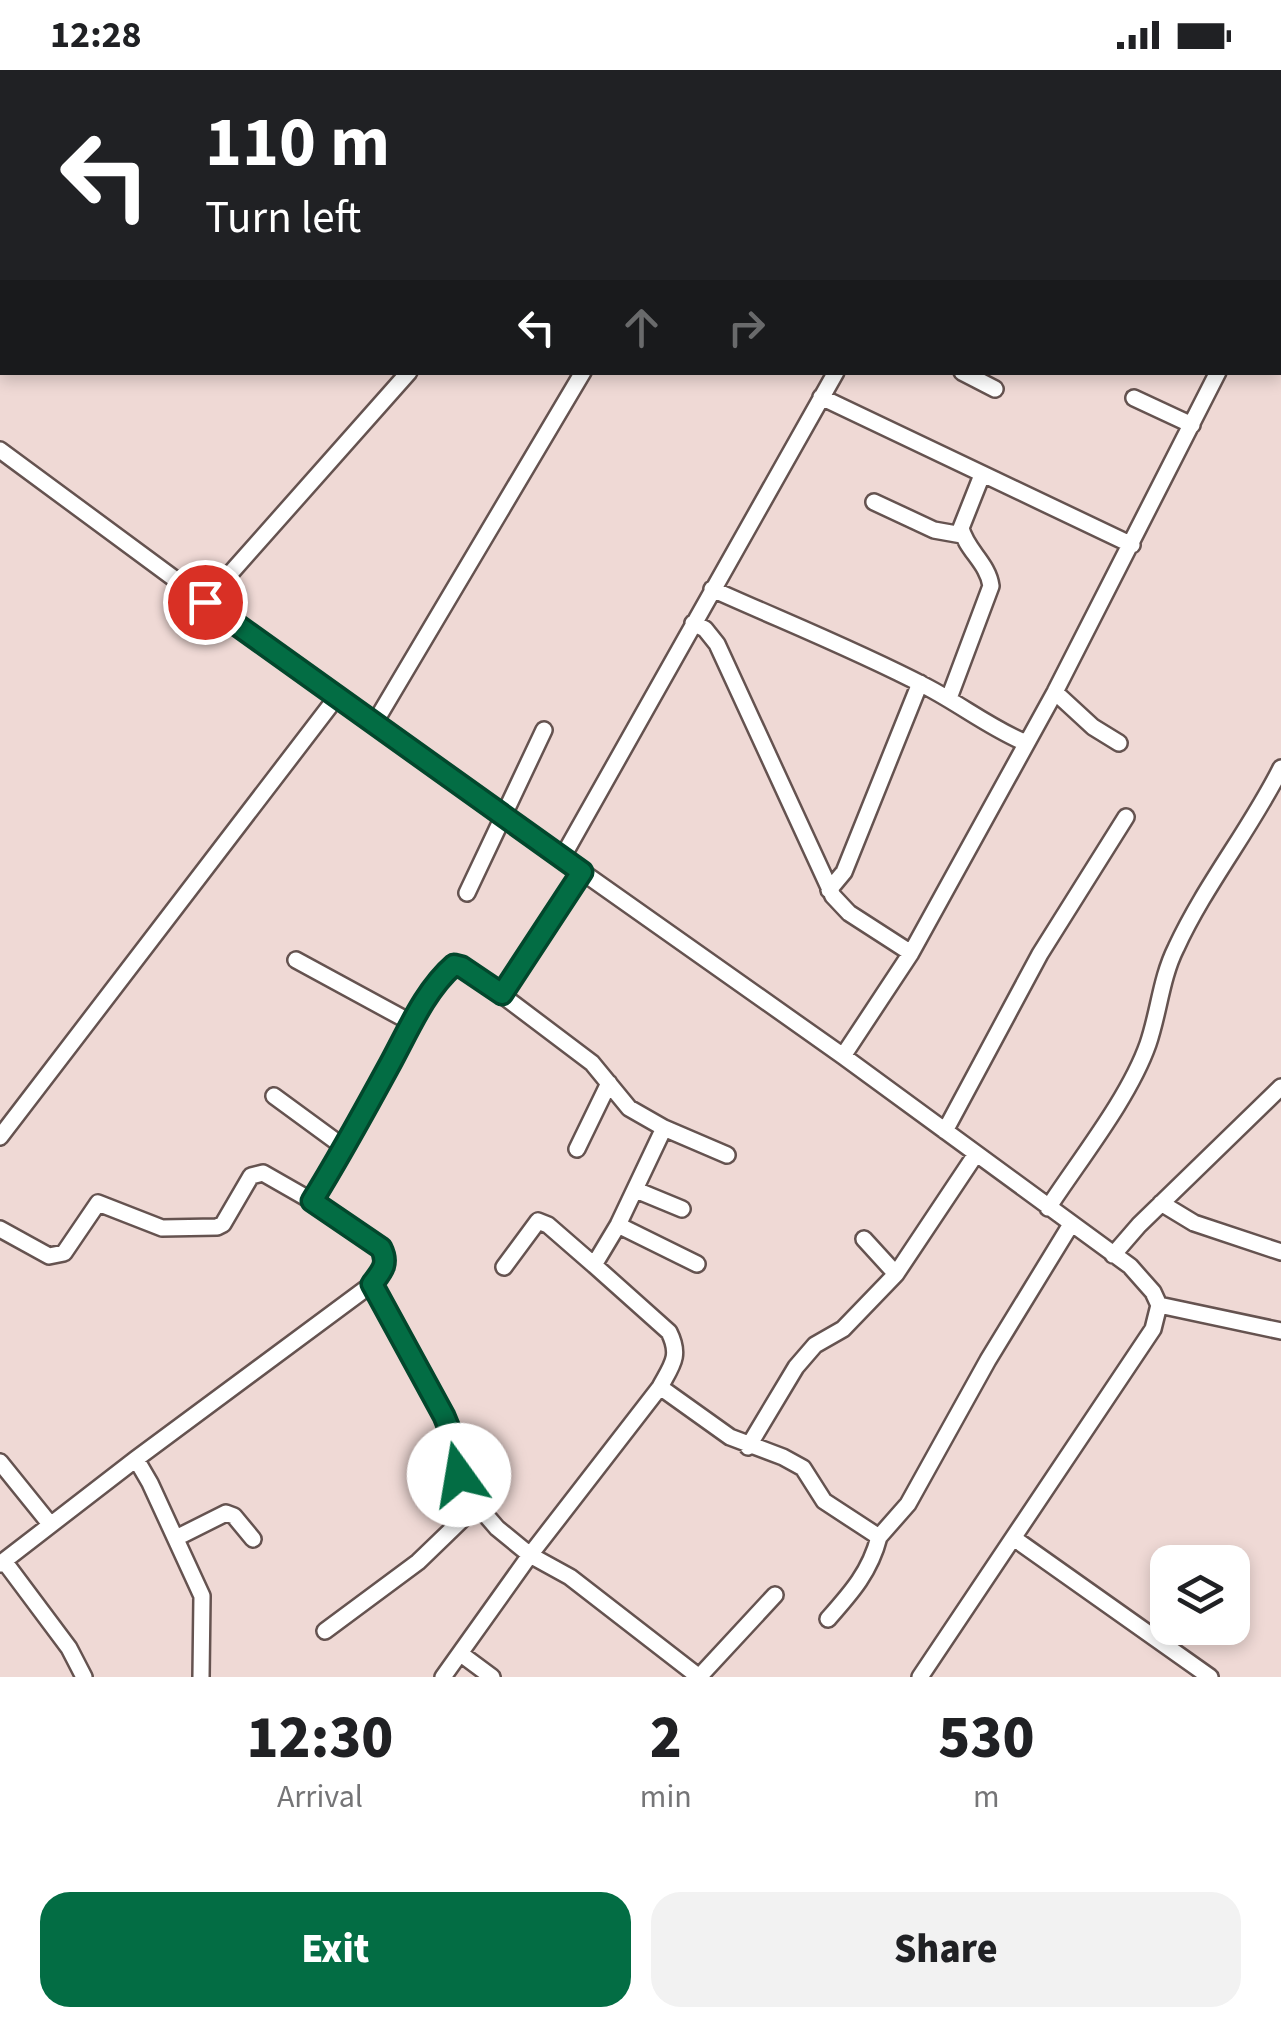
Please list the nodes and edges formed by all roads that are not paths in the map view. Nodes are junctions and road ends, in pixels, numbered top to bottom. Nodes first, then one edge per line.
1 (406, 375) edge
2 (580, 375) edge
3 (834, 375) edge
4 (968, 375) edge
5 (1217, 375) edge
6 (994, 389) dead end
7 (821, 397) junction
8 (1134, 398) dead end
9 (1192, 425) junction
10 (0, 450) edge
11 (982, 475) junction
12 (874, 502) dead end
13 (962, 535) junction
14 (1132, 545) junction
15 (712, 589) junction
16 (205, 602) junction
17 (694, 623) junction
18 (920, 683) junction
19 (1055, 692) junction
20 (336, 698) junction
21 (949, 698) junction
22 (374, 724) junction
23 (544, 730) dead end
24 (1026, 743) junction
25 (1120, 743) dead end
26 (1281, 768) edge
27 (502, 815) junction
28 (1126, 817) dead end
29 (562, 858) junction
30 (582, 872) junction
31 (830, 890) junction
32 (467, 893) dead end
33 (911, 952) junction
34 (296, 960) dead end
35 (502, 994) junction
36 (412, 1023) junction
37 (844, 1056) junction
38 (609, 1083) junction
39 (1281, 1087) edge
40 (274, 1096) dead end
41 (664, 1128) junction
42 (945, 1131) junction
43 (0, 1137) edge
44 (345, 1148) junction
45 (577, 1149) dead end
46 (976, 1154) junction
47 (727, 1155) dead end
48 (636, 1190) junction
49 (312, 1201) junction
50 (1161, 1203) junction
51 (1048, 1208) junction
52 (682, 1209) dead end
53 (618, 1225) junction
54 (1070, 1226) junction
55 (0, 1230) edge
56 (864, 1239) dead end
57 (1281, 1252) edge
58 (1113, 1256) junction
59 (697, 1264) dead end
60 (594, 1265) junction
61 (504, 1267) dead end
62 (896, 1274) junction
63 (372, 1284) junction
64 (1159, 1305) junction
65 (1281, 1331) edge
66 (660, 1387) junction
67 (748, 1447) junction
68 (136, 1459) junction
69 (0, 1462) edge
70 (476, 1506) junction
71 (50, 1524) junction
72 (879, 1537) junction
73 (176, 1538) junction
74 (253, 1539) dead end
75 (1015, 1540) junction
76 (530, 1555) junction
77 (2, 1563) edge
78 (775, 1595) dead end
79 (828, 1619) dead end
80 (325, 1632) dead end
81 (461, 1654) junction
82 (84, 1677) edge
83 (201, 1677) edge
84 (443, 1677) edge
85 (492, 1677) edge
86 (920, 1677) edge
87 (1210, 1677) edge

1 - 16 street
2 - 22 street
3 - 7 street
4 - 6 street
5 - 9 street
7 - 11 street
7 - 15 street
8 - 9 street
9 - 14 street
10 - 16 street
11 - 13 street
11 - 14 street
12 - 13 street
13 - 21 street
14 - 19 street
15 - 17 street
15 - 18 street
16 - 20 street
17 - 29 street
17 - 31 street
18 - 21 street
18 - 31 street
19 - 24 street
19 - 25 street
20 - 22 street
20 - 43 street
21 - 24 street
22 - 27 street
23 - 27 street
24 - 33 street
26 - 51 street
27 - 29 street
27 - 32 street
28 - 42 street
29 - 30 street
30 - 35 street
30 - 37 street
31 - 33 street
33 - 37 street
34 - 36 street
35 - 36 street
35 - 38 street
36 - 44 street
37 - 42 street
38 - 41 street
38 - 45 street
39 - 50 street
40 - 44 street
41 - 47 street
41 - 48 street
42 - 46 street
44 - 49 street
46 - 51 street
46 - 62 street
48 - 52 street
48 - 53 street
49 - 55 street
49 - 63 street
50 - 57 street
50 - 58 street
51 - 54 street
53 - 59 street
53 - 60 street
54 - 58 street
54 - 72 street
56 - 62 street
58 - 64 street
60 - 61 street
60 - 66 street
62 - 67 street
63 - 68 street
63 - 70 street
64 - 65 street
64 - 75 street
66 - 67 street
66 - 76 street
67 - 72 street
68 - 71 street
68 - 73 street
69 - 71 street
70 - 76 street
70 - 80 street
71 - 77 street
72 - 79 street
73 - 74 street
73 - 83 street
75 - 86 street
75 - 87 street
76 - 78 street
76 - 81 street
77 - 82 street
81 - 84 street
81 - 85 street

